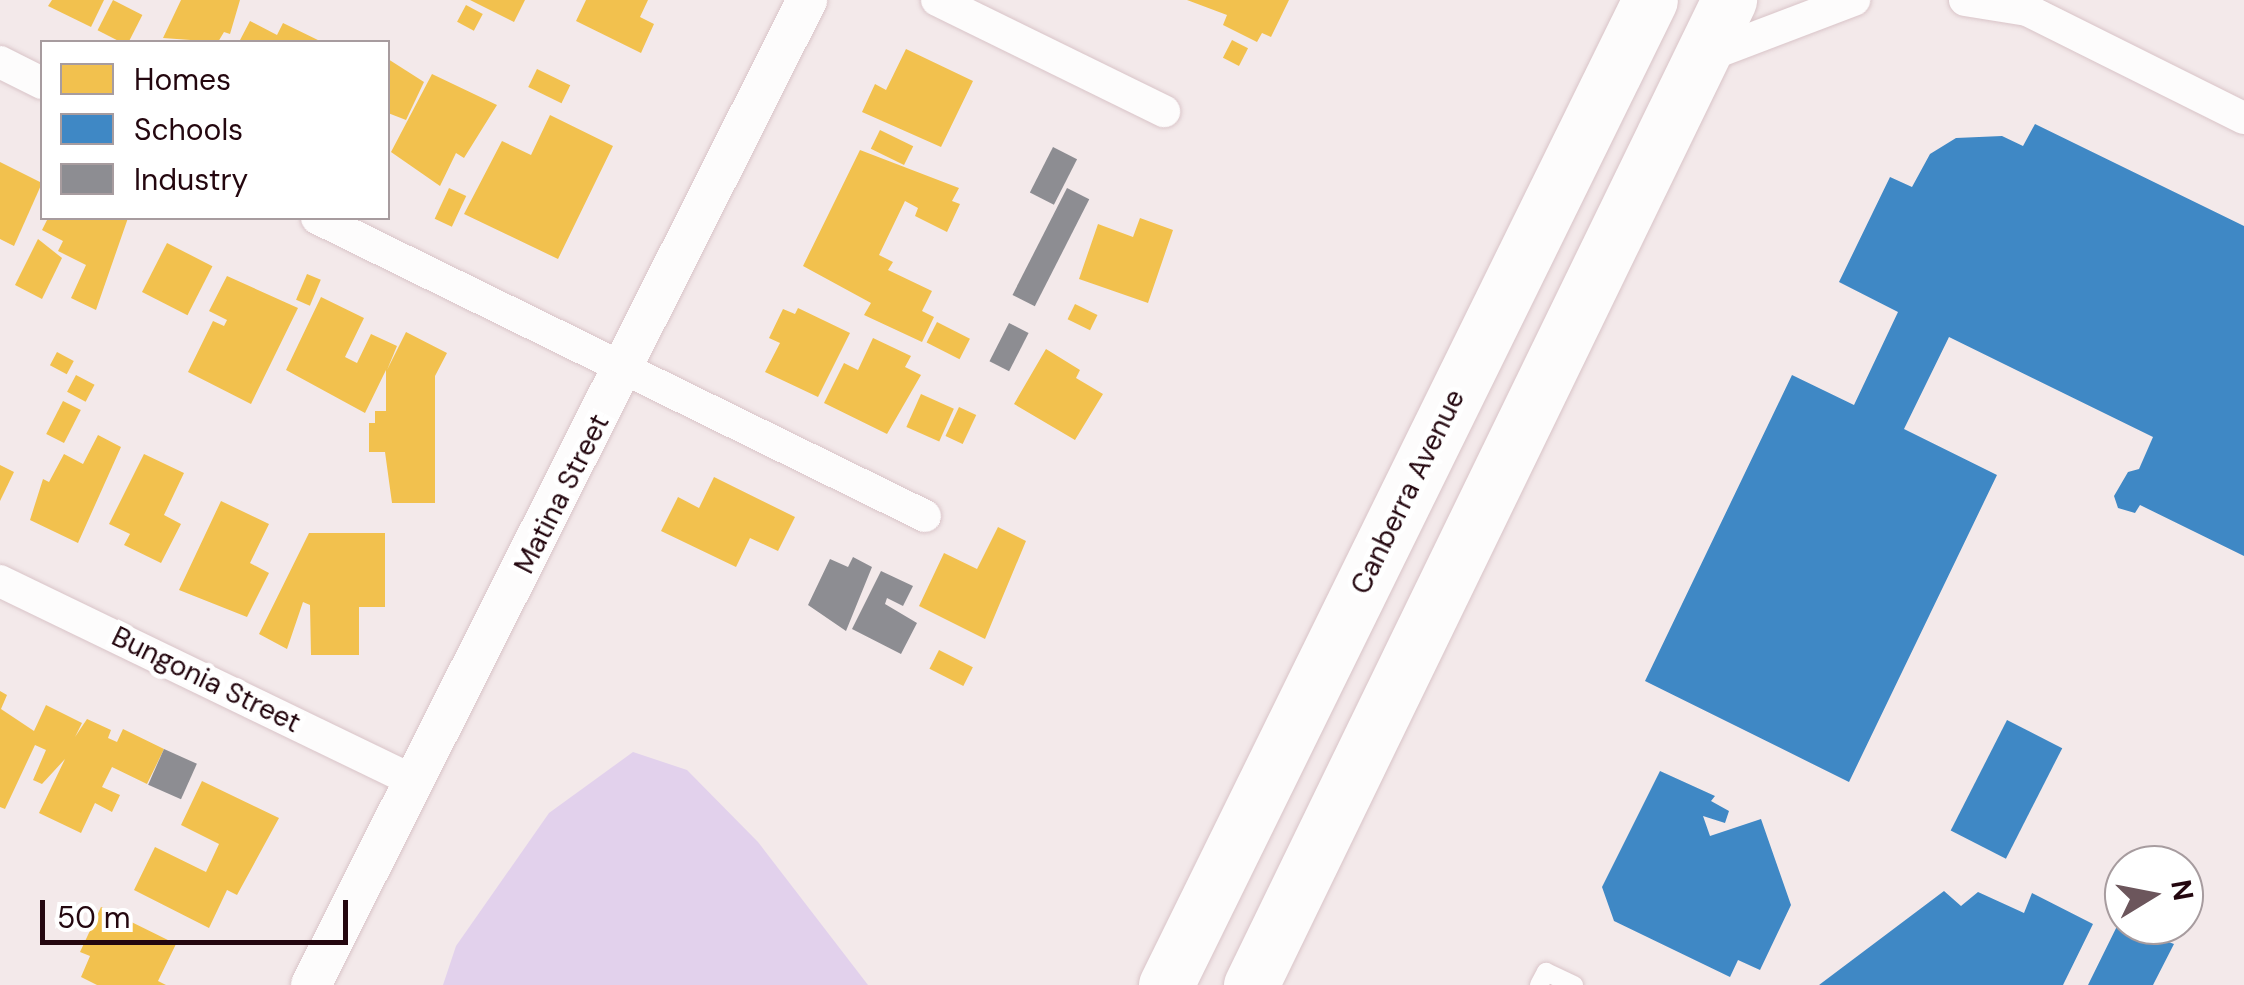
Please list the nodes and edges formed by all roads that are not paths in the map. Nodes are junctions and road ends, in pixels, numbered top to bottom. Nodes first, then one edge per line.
1 (807, 0) edge
2 (938, 0) edge
3 (1650, 0) edge
4 (1729, 0) edge
5 (1854, 0) edge
6 (1965, 0) edge
7 (2023, 5) edge
8 (1700, 58) junction
9 (0, 62) edge
10 (40, 83) edge
11 (1164, 111) dead end
12 (2244, 118) edge
13 (321, 220) edge
14 (627, 367) junction
15 (926, 516) dead end
16 (0, 581) edge
17 (412, 780) junction
18 (311, 985) edge
19 (1166, 985) edge
20 (1251, 985) edge
21 (1539, 985) edge
22 (1574, 985) edge

1 - 14 street, Matina Street
2 - 11 street
3 - 19 highway, Canberra Avenue
4 - 8 highway
5 - 8 street
6 - 7 street
7 - 12 street
8 - 20 highway
9 - 10 street
13 - 14 street
14 - 15 street
14 - 17 street, Matina Street
16 - 17 street, Bungonia Street
17 - 18 street, Matina Street
21 - 22 lane

